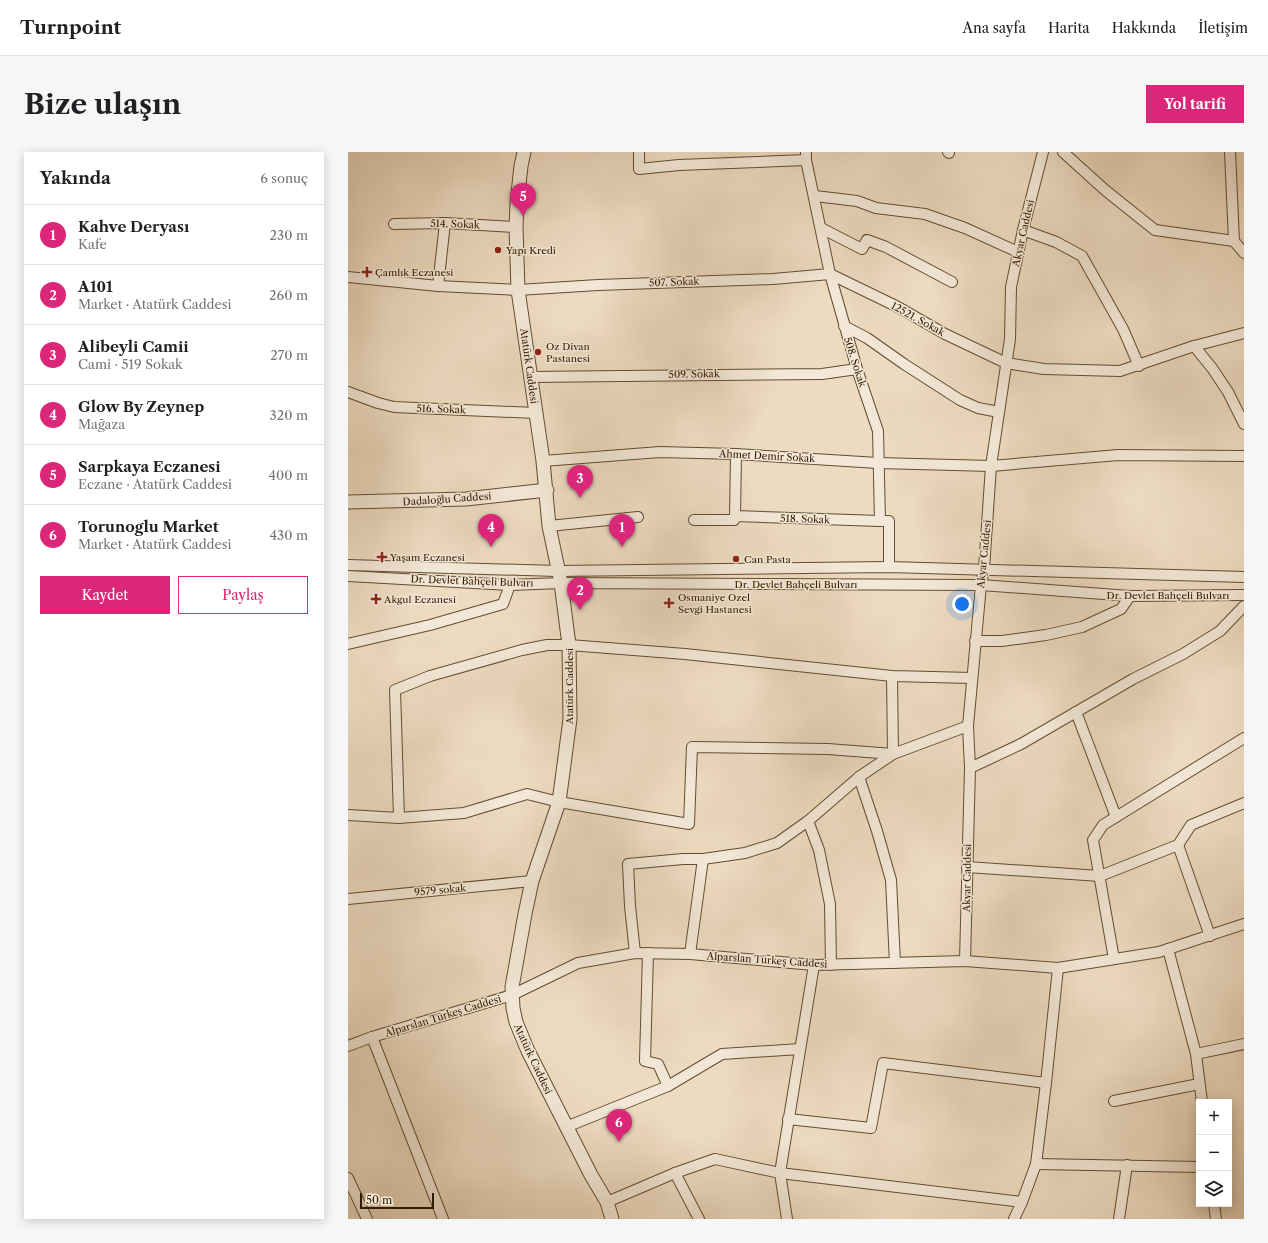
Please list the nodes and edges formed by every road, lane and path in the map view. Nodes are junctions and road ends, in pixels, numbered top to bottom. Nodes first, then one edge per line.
1 (524, 152) edge
2 (639, 152) edge
3 (1043, 152) edge
4 (1063, 152) edge
5 (1230, 152) edge
6 (806, 156) edge
7 (815, 196) junction
8 (445, 223) junction
9 (394, 224) dead end
10 (516, 227) junction
11 (821, 228) junction
12 (1023, 230) junction
13 (1234, 241) junction
14 (1018, 252) junction
15 (1244, 253) edge
16 (830, 274) junction
17 (348, 276) edge
18 (952, 282) dead end
19 (438, 286) junction
20 (518, 290) junction
21 (844, 326) junction
22 (1244, 333) edge
23 (1194, 346) junction
24 (1006, 363) junction
25 (1139, 366) junction
26 (857, 369) junction
27 (530, 377) junction
28 (348, 392) edge
29 (999, 412) junction
30 (535, 413) junction
31 (1244, 424) edge
32 (736, 454) junction
33 (1244, 456) edge
34 (543, 461) junction
35 (878, 463) junction
36 (992, 466) junction
37 (546, 490) junction
38 (348, 502) edge
39 (638, 518) dead end
40 (735, 518) junction
41 (694, 520) dead end
42 (880, 521) junction
43 (549, 526) junction
44 (348, 565) edge
45 (889, 567) junction
46 (984, 569) junction
47 (557, 571) junction
48 (348, 576) edge
49 (1244, 577) edge
50 (561, 584) junction
51 (510, 585) junction
52 (981, 585) junction
53 (1244, 595) edge
54 (1130, 596) junction
55 (1244, 606) edge
56 (975, 641) junction
57 (348, 644) edge
58 (569, 645) junction
59 (892, 676) junction
60 (972, 678) junction
61 (1076, 712) junction
62 (968, 726) junction
63 (1244, 738) edge
64 (893, 754) junction
65 (970, 768) junction
66 (859, 777) junction
67 (559, 802) junction
68 (1244, 803) edge
69 (348, 815) edge
70 (1116, 817) junction
71 (399, 818) junction
72 (808, 821) junction
73 (1178, 845) junction
74 (703, 859) junction
75 (967, 867) junction
76 (1100, 876) junction
77 (532, 882) junction
78 (348, 899) edge
79 (1244, 924) edge
80 (1210, 936) junction
81 (1168, 949) junction
82 (635, 953) junction
83 (648, 953) junction
84 (690, 954) junction
85 (1114, 959) junction
86 (965, 961) junction
87 (895, 963) junction
88 (814, 965) junction
89 (831, 965) junction
90 (1058, 968) junction
91 (512, 995) junction
92 (372, 1037) junction
93 (1244, 1044) edge
94 (348, 1046) edge
95 (800, 1049) junction
96 (1196, 1054) junction
97 (1046, 1082) junction
98 (1200, 1084) junction
99 (668, 1086) junction
100 (1202, 1099) edge
101 (1114, 1100) dead end
102 (788, 1119) junction
103 (566, 1127) junction
104 (1036, 1164) junction
105 (1127, 1165) junction
106 (1196, 1167) edge
107 (675, 1172) junction
108 (780, 1172) junction
109 (348, 1178) edge
110 (607, 1202) junction
111 (1022, 1202) junction
112 (1214, 1207) edge
113 (366, 1219) edge
114 (443, 1219) edge
115 (612, 1219) edge
116 (699, 1219) edge
117 (787, 1219) edge
118 (1014, 1219) edge
119 (1120, 1219) edge
120 (1216, 1219) edge

1 - 10 street, Atatürk Caddesi
2 - 6 street
3 - 12 street, Akyar Caddesi
4 - 13 street
5 - 13 street
6 - 7 street, 508. Sokak
7 - 11 street, 508. Sokak
7 - 14 street
8 - 9 street, 514. Sokak
8 - 10 street, 514. Sokak
8 - 19 street
10 - 20 street, Atatürk Caddesi
11 - 16 street, 508. Sokak
11 - 18 street
12 - 14 street, Akyar Caddesi
12 - 25 street
13 - 15 street
14 - 24 street, Akyar Caddesi
16 - 20 street, 507. Sokak
16 - 21 street, 508. Sokak
16 - 24 street, 12521. Sokak
17 - 19 street, 507. Sokak
19 - 20 street, 507. Sokak
20 - 27 street, Atatürk Caddesi
21 - 26 street, 508. Sokak
21 - 29 street
22 - 23 street, 12521. Sokak
23 - 25 street, 12521. Sokak
23 - 31 street
24 - 25 street, 12521. Sokak
24 - 29 street, Akyar Caddesi
26 - 27 street, 509. Sokak
26 - 35 street, 508. Sokak
27 - 30 street, Atatürk Caddesi
28 - 30 street, 516. Sokak
29 - 36 street, Akyar Caddesi
30 - 34 street, Atatürk Caddesi
32 - 34 street, Ahmet Demir Sokak
32 - 35 street, Ahmet Demir Sokak
32 - 40 street
33 - 36 street, Ahmet Demir Sokak
34 - 37 street, Atatürk Caddesi
35 - 36 street, Ahmet Demir Sokak
35 - 42 street, 508. Sokak
36 - 46 street, Akyar Caddesi
37 - 38 street, Dadaloğlu Caddesi
37 - 43 street, Atatürk Caddesi
39 - 43 street
40 - 41 street, 518. Sokak
40 - 42 street, 518. Sokak
42 - 45 street
43 - 47 street, Atatürk Caddesi
44 - 47 street, Dr. Devlet Bahçeli Bulvarı
45 - 46 street, Dr. Devlet Bahçeli Bulvarı
45 - 47 street, Dr. Devlet Bahçeli Bulvarı
46 - 49 street, Dr. Devlet Bahçeli Bulvarı
46 - 52 street, Akyar Caddesi
47 - 50 street, Atatürk Caddesi
48 - 51 street, Dr. Devlet Bahçeli Bulvarı
50 - 51 street, Dr. Devlet Bahçeli Bulvarı
50 - 52 street, Dr. Devlet Bahçeli Bulvarı
50 - 58 street, Atatürk Caddesi
51 - 57 street
52 - 54 street, Dr. Devlet Bahçeli Bulvarı
52 - 56 street, Akyar Caddesi
53 - 54 street, Dr. Devlet Bahçeli Bulvarı
54 - 56 street
55 - 61 street
56 - 60 street, Akyar Caddesi
58 - 59 street
58 - 67 street, Atatürk Caddesi
58 - 71 street
59 - 60 street
59 - 64 street
60 - 62 street, Akyar Caddesi
61 - 65 street
61 - 70 street
62 - 64 street
62 - 65 street, Akyar Caddesi
63 - 70 street
64 - 66 street
64 - 67 street
65 - 75 street, Akyar Caddesi
66 - 72 street
66 - 87 street
67 - 71 street
67 - 77 street, Atatürk Caddesi
68 - 73 street
69 - 71 street
70 - 76 street
72 - 74 street
72 - 89 street
73 - 76 street
73 - 80 street
74 - 82 street
74 - 84 street
75 - 76 street
75 - 86 street, Akyar Caddesi
76 - 85 street
77 - 78 street, 9579 sokak
77 - 91 street, Atatürk Caddesi
79 - 80 street, Alparslan Türkeş Caddesi
80 - 81 street, Alparslan Türkeş Caddesi
81 - 85 street, Alparslan Türkeş Caddesi
81 - 96 street
82 - 83 street, Alparslan Türkeş Caddesi
82 - 91 street, Alparslan Türkeş Caddesi
83 - 84 street, Alparslan Türkeş Caddesi
83 - 99 street
84 - 88 street, Alparslan Türkeş Caddesi
85 - 90 street, Alparslan Türkeş Caddesi
86 - 87 street, Alparslan Türkeş Caddesi
86 - 90 street, Alparslan Türkeş Caddesi
87 - 89 street, Alparslan Türkeş Caddesi
88 - 89 street, Alparslan Türkeş Caddesi
88 - 95 street
90 - 97 street
91 - 92 street, Alparslan Türkeş Caddesi
91 - 103 street, Atatürk Caddesi
92 - 94 street, Alparslan Türkeş Caddesi
92 - 114 street
93 - 96 street
95 - 99 street
95 - 102 street
96 - 98 street
97 - 102 street
97 - 104 street
98 - 100 street
98 - 101 street
99 - 103 street
102 - 108 street
103 - 110 street, Atatürk Caddesi
104 - 105 street
104 - 111 street
105 - 106 street
105 - 119 street
107 - 108 street
107 - 110 street
107 - 116 street
108 - 111 street
108 - 117 street
109 - 113 street
110 - 115 street, Atatürk Caddesi
111 - 118 street
112 - 120 street

